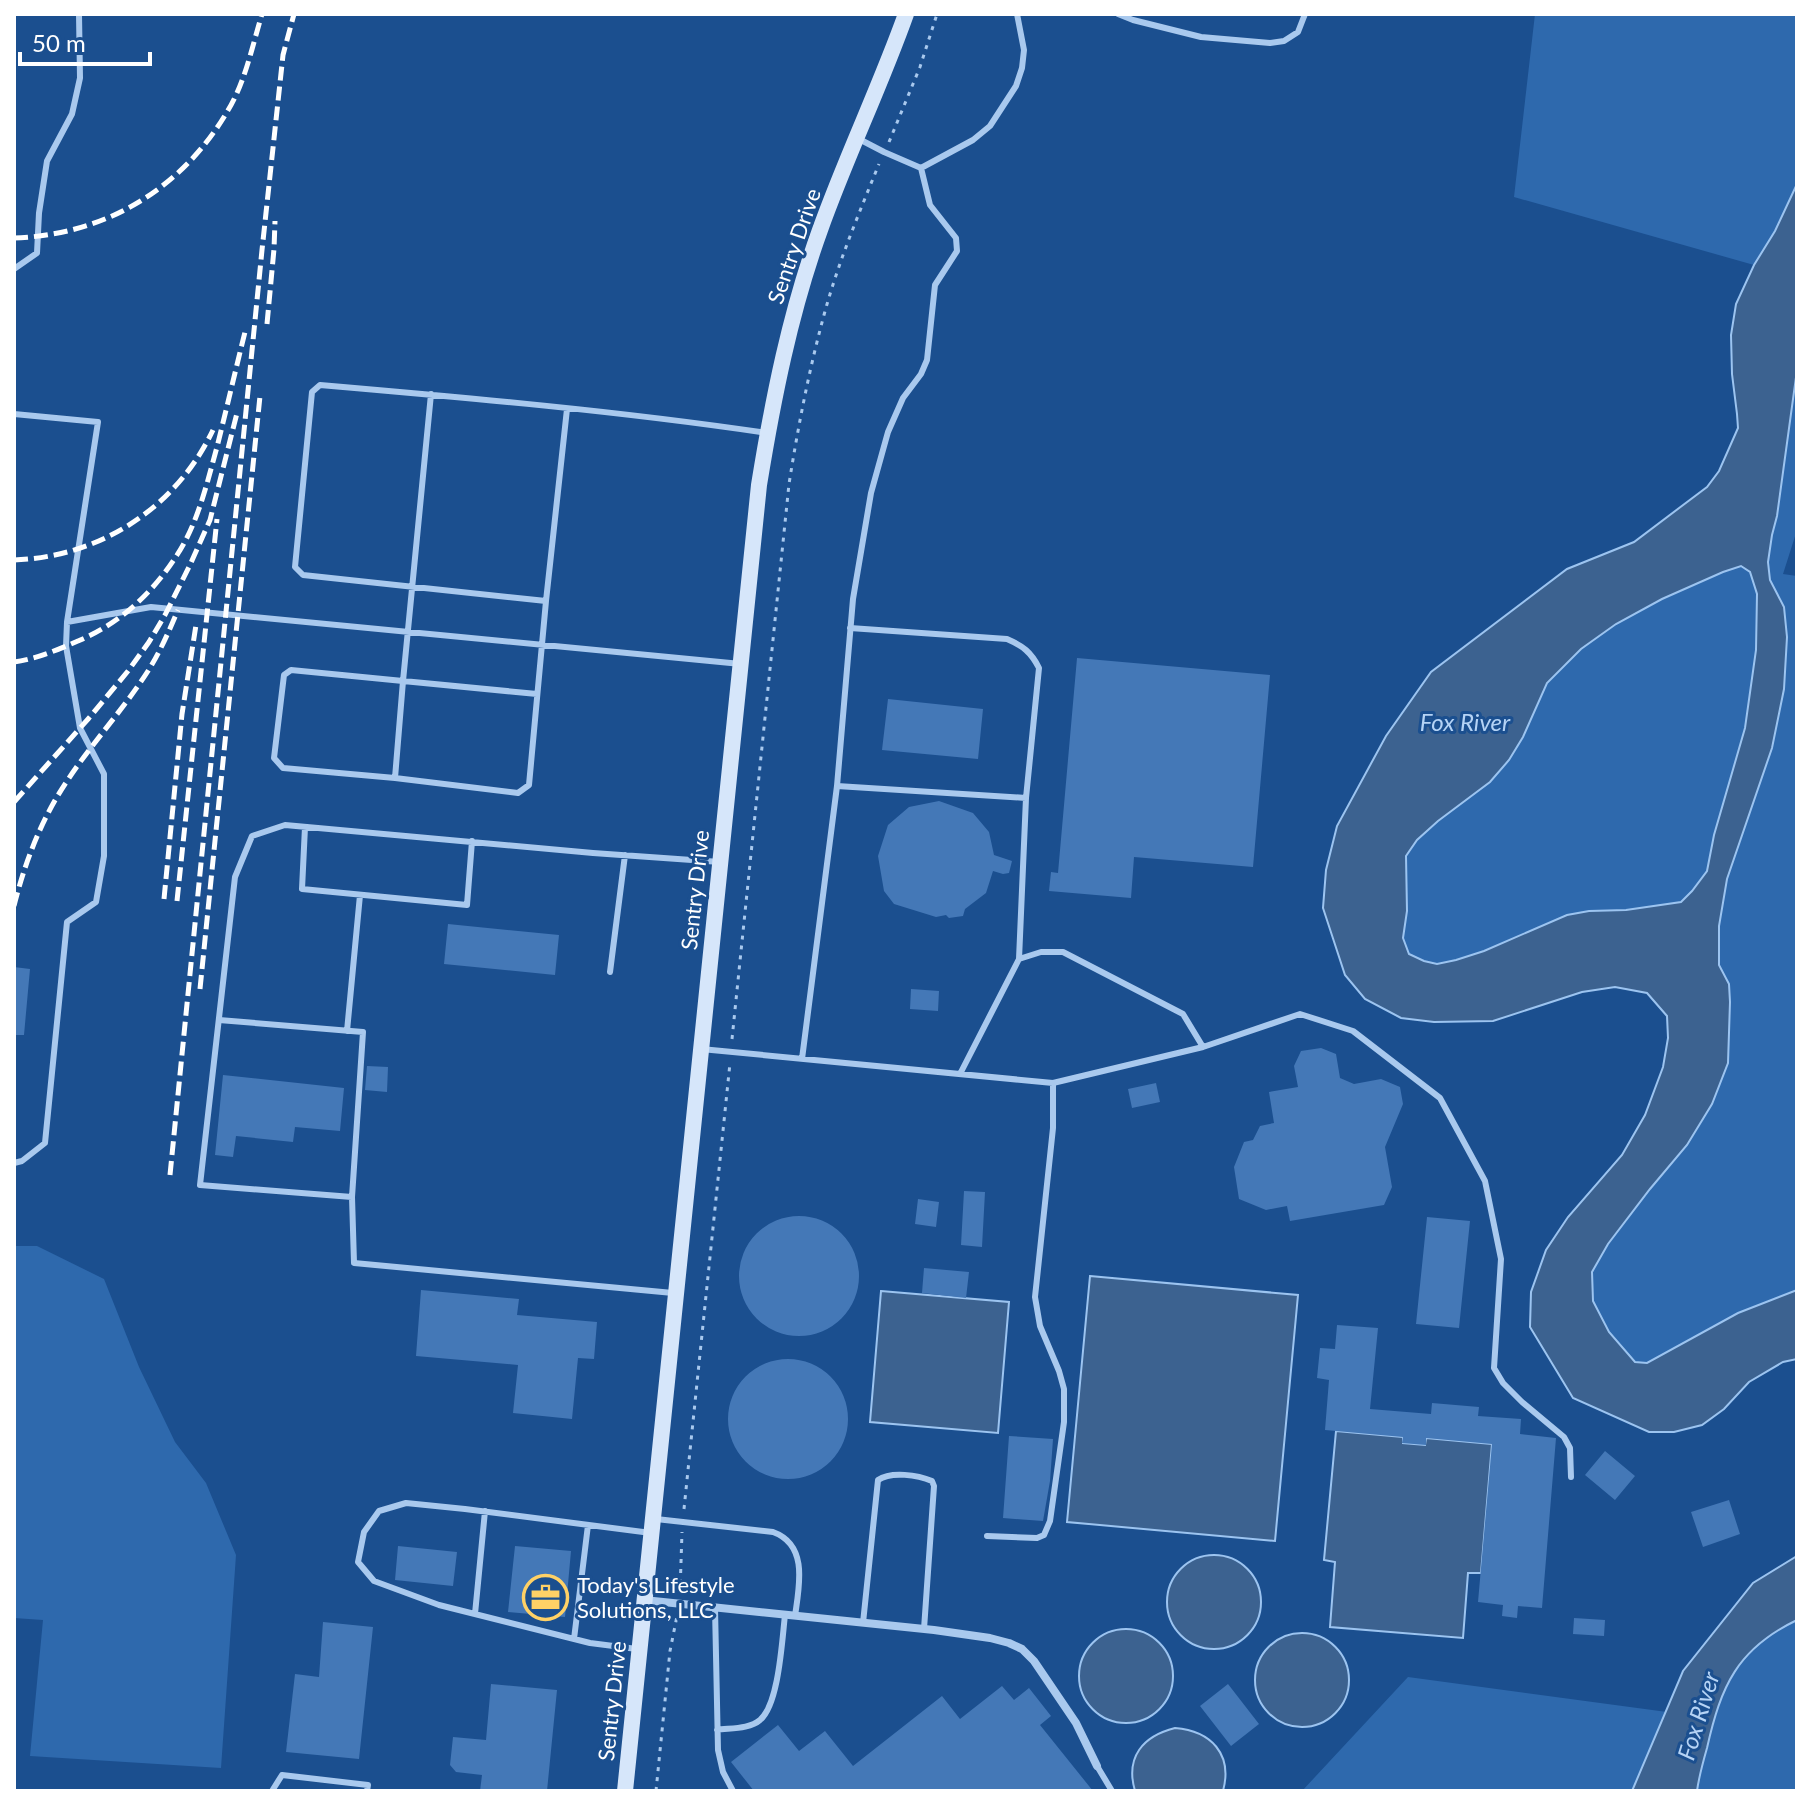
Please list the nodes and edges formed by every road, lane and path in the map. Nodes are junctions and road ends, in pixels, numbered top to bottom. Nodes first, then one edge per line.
1 (79, 14) edge
2 (906, 14) edge
3 (937, 14) edge
4 (1017, 14) edge
5 (1118, 14) edge
6 (1305, 14) edge
7 (857, 138) junction
8 (884, 152) junction
9 (921, 168) junction
10 (14, 269) edge
11 (431, 394) junction
12 (567, 409) junction
13 (14, 414) edge
14 (767, 433) junction
15 (411, 587) junction
16 (546, 601) junction
17 (67, 622) junction
18 (850, 628) junction
19 (408, 631) junction
20 (542, 644) junction
21 (741, 664) junction
22 (403, 681) junction
23 (537, 694) junction
24 (395, 778) junction
25 (837, 786) junction
26 (1026, 798) junction
27 (305, 827) junction
28 (472, 841) junction
29 (625, 855) junction
30 (720, 862) junction
31 (360, 895) junction
32 (1019, 959) junction
33 (610, 972) dead end
34 (219, 1020) junction
35 (347, 1031) junction
36 (1203, 1047) junction
37 (701, 1049) junction
38 (731, 1052) junction
39 (802, 1059) junction
40 (960, 1074) junction
41 (1053, 1083) junction
42 (14, 1163) edge
43 (352, 1197) junction
44 (676, 1294) junction
45 (1571, 1477) dead end
46 (485, 1511) junction
47 (683, 1521) junction
48 (588, 1525) junction
49 (652, 1526) junction
50 (987, 1536) dead end
51 (644, 1600) junction
52 (679, 1604) junction
53 (715, 1608) junction
54 (475, 1614) junction
55 (790, 1616) junction
56 (863, 1623) junction
57 (924, 1629) junction
58 (574, 1639) junction
59 (640, 1650) junction
60 (717, 1730) junction
61 (1097, 1766) joint
62 (272, 1791) edge
63 (367, 1791) edge
64 (625, 1791) edge
65 (656, 1791) edge
66 (733, 1791) edge
67 (1112, 1791) edge

1 - 10 lane
2 - 7 street, Sentry Drive
3 - 8 path
4 - 9 lane
5 - 6 lane
7 - 8 lane
7 - 14 street, Sentry Drive
8 - 9 lane
8 - 38 path
9 - 18 lane
11 - 12 lane
11 - 15 lane
11 - 15 lane
12 - 14 lane
12 - 16 lane
13 - 17 lane
14 - 21 street, Sentry Drive
15 - 16 lane
15 - 19 lane
16 - 20 lane
17 - 19 lane
17 - 42 lane
18 - 25 lane
18 - 26 lane
19 - 20 lane
19 - 22 lane
20 - 21 lane
20 - 23 lane
21 - 30 street, Sentry Drive
22 - 23 lane
22 - 24 lane
22 - 24 lane
23 - 24 lane
25 - 26 lane
25 - 39 lane
26 - 32 lane
27 - 28 lane
27 - 31 lane
27 - 34 lane
28 - 29 lane
28 - 31 lane
29 - 30 lane
29 - 33 lane
30 - 37 street, Sentry Drive
31 - 35 lane
32 - 36 lane
32 - 40 lane
34 - 35 lane
34 - 43 lane
35 - 43 lane
36 - 41 lane
36 - 45 lane
37 - 38 lane
37 - 44 street, Sentry Drive
38 - 39 lane
38 - 47 path
39 - 40 lane
40 - 41 lane
41 - 50 lane
43 - 44 lane
44 - 49 street, Sentry Drive
46 - 48 lane
46 - 54 lane
46 - 54 lane
47 - 49 lane
47 - 52 path
47 - 55 lane
48 - 49 lane
48 - 58 lane
49 - 51 street, Sentry Drive
51 - 52 street
51 - 59 street, Sentry Drive
52 - 53 street
52 - 65 path
53 - 55 street
53 - 60 lane
54 - 58 lane
55 - 56 street
55 - 60 lane
56 - 57 street
56 - 57 lane
57 - 61 street
58 - 59 lane
59 - 64 street, Sentry Drive
60 - 66 lane
61 - 67 lane
62 - 63 lane

